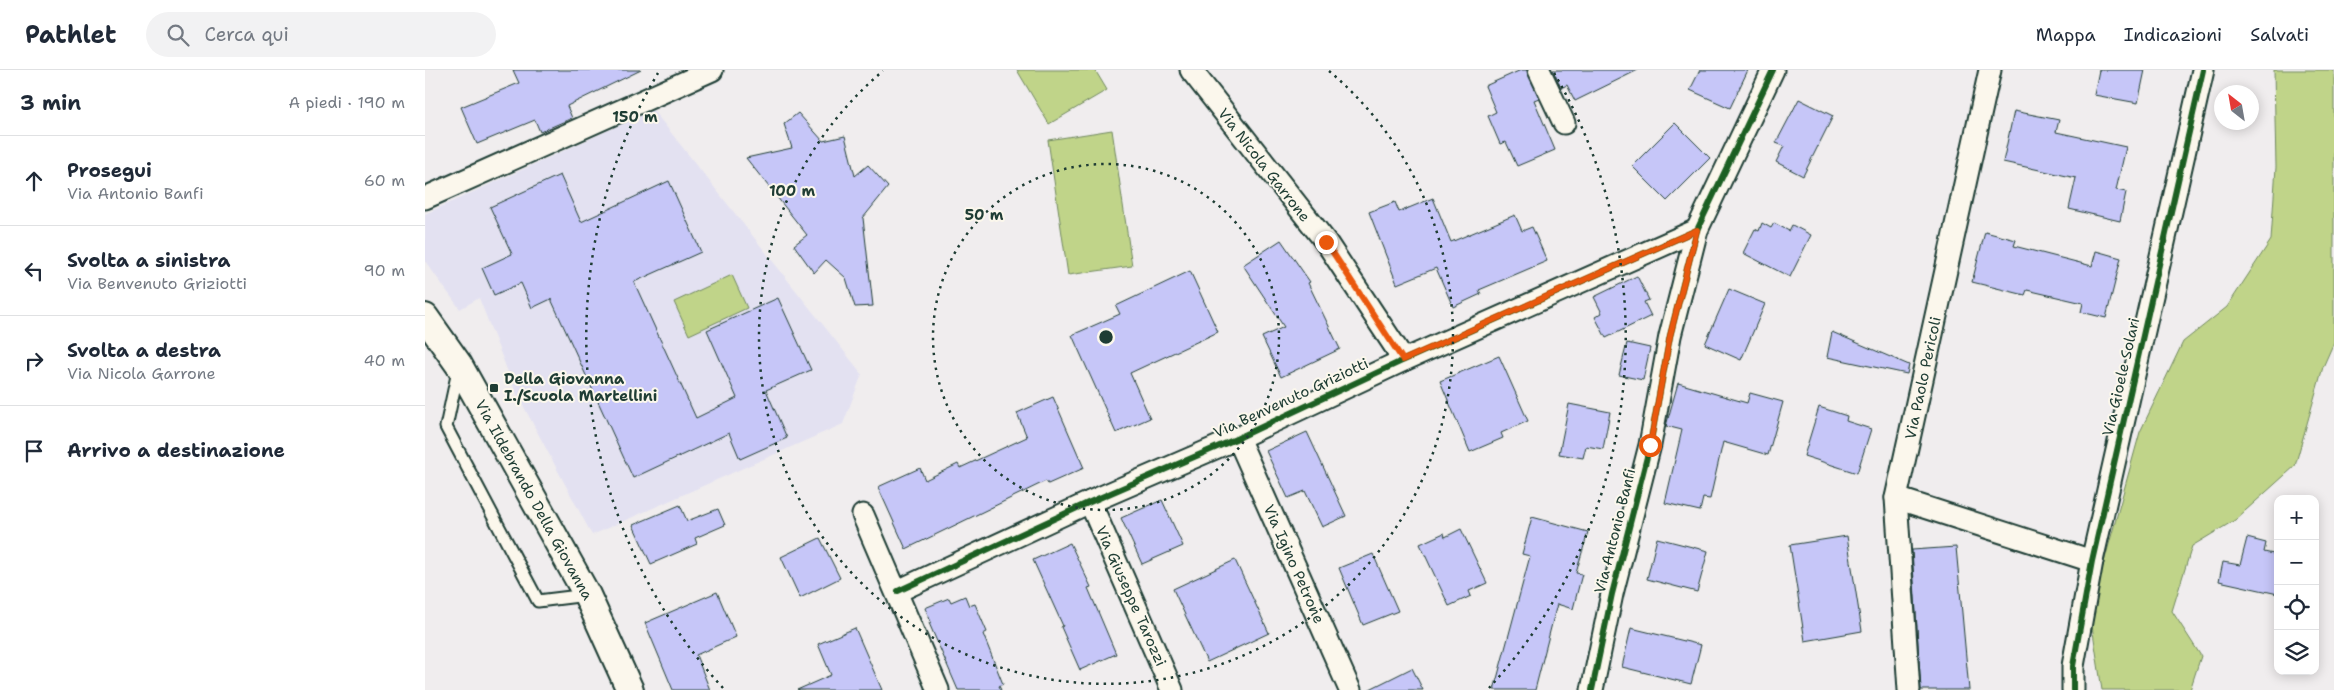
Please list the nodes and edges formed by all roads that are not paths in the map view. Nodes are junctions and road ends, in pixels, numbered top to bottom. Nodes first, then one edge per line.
1 (712, 70) edge
2 (1191, 70) edge
3 (1539, 70) edge
4 (1773, 70) edge
5 (1990, 70) edge
6 (2203, 70) edge
7 (1564, 123) dead end
8 (425, 198) edge
9 (1697, 230) junction
10 (425, 317) edge
11 (1403, 360) junction
12 (459, 365) junction
13 (1238, 438) junction
14 (1896, 498) junction
15 (1089, 502) junction
16 (863, 515) dead end
17 (2092, 561) junction
18 (898, 591) junction
19 (587, 595) junction
20 (630, 690) edge
21 (938, 690) edge
22 (1172, 690) edge
23 (1350, 690) edge
24 (1592, 690) edge
25 (1909, 690) edge
26 (2073, 690) edge

1 - 8 street
2 - 11 street, Via Nicola Garrone
3 - 7 street
4 - 9 street, Via Antonio Banfi
5 - 14 street, Via Paolo Pericoli
6 - 17 street, Via Gioele Solari
9 - 11 street, Via Benvenuto Griziotti
9 - 24 street, Via Antonio Banfi
10 - 12 street, Via Ildebrando Della Giovanna
11 - 13 street, Via Benvenuto Griziotti
12 - 19 street, Via Ildebrando Della Giovanna
12 - 19 lane
13 - 15 street, Via Benvenuto Griziotti
13 - 23 street, Via Igino Petrone
14 - 17 street
14 - 25 street, Via Paolo Pericoli
15 - 18 street, Via Benvenuto Griziotti
15 - 22 street, Via Giuseppe Tarozzi
16 - 18 street
17 - 26 street, Via Gioele Solari
18 - 21 street
19 - 20 street, Via Ildebrando Della Giovanna

